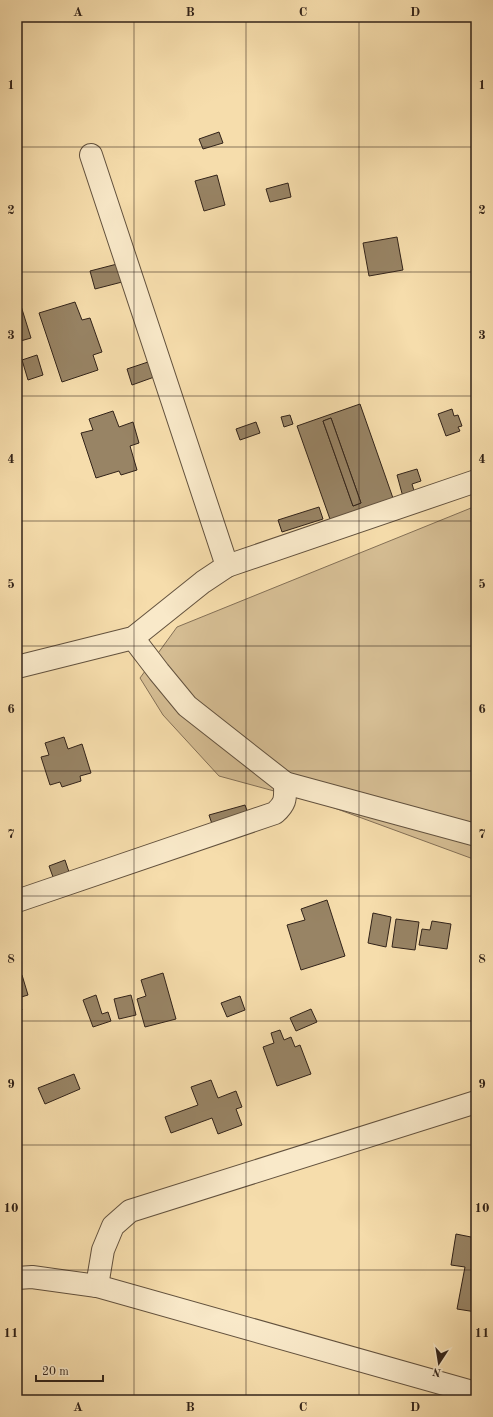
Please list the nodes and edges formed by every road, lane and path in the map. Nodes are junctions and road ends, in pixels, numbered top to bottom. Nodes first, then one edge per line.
1 (91, 155) dead end
2 (476, 481) edge
3 (227, 566) junction
4 (133, 638) junction
5 (18, 664) edge
6 (285, 783) junction
7 (476, 834) edge
8 (17, 901) edge
9 (476, 1102) edge
10 (17, 1278) edge
11 (97, 1286) junction
12 (476, 1393) edge

1 - 3 street
2 - 3 street
3 - 4 street
4 - 5 street
4 - 6 street
6 - 7 street
6 - 8 street
9 - 11 street
10 - 11 street
11 - 12 street

